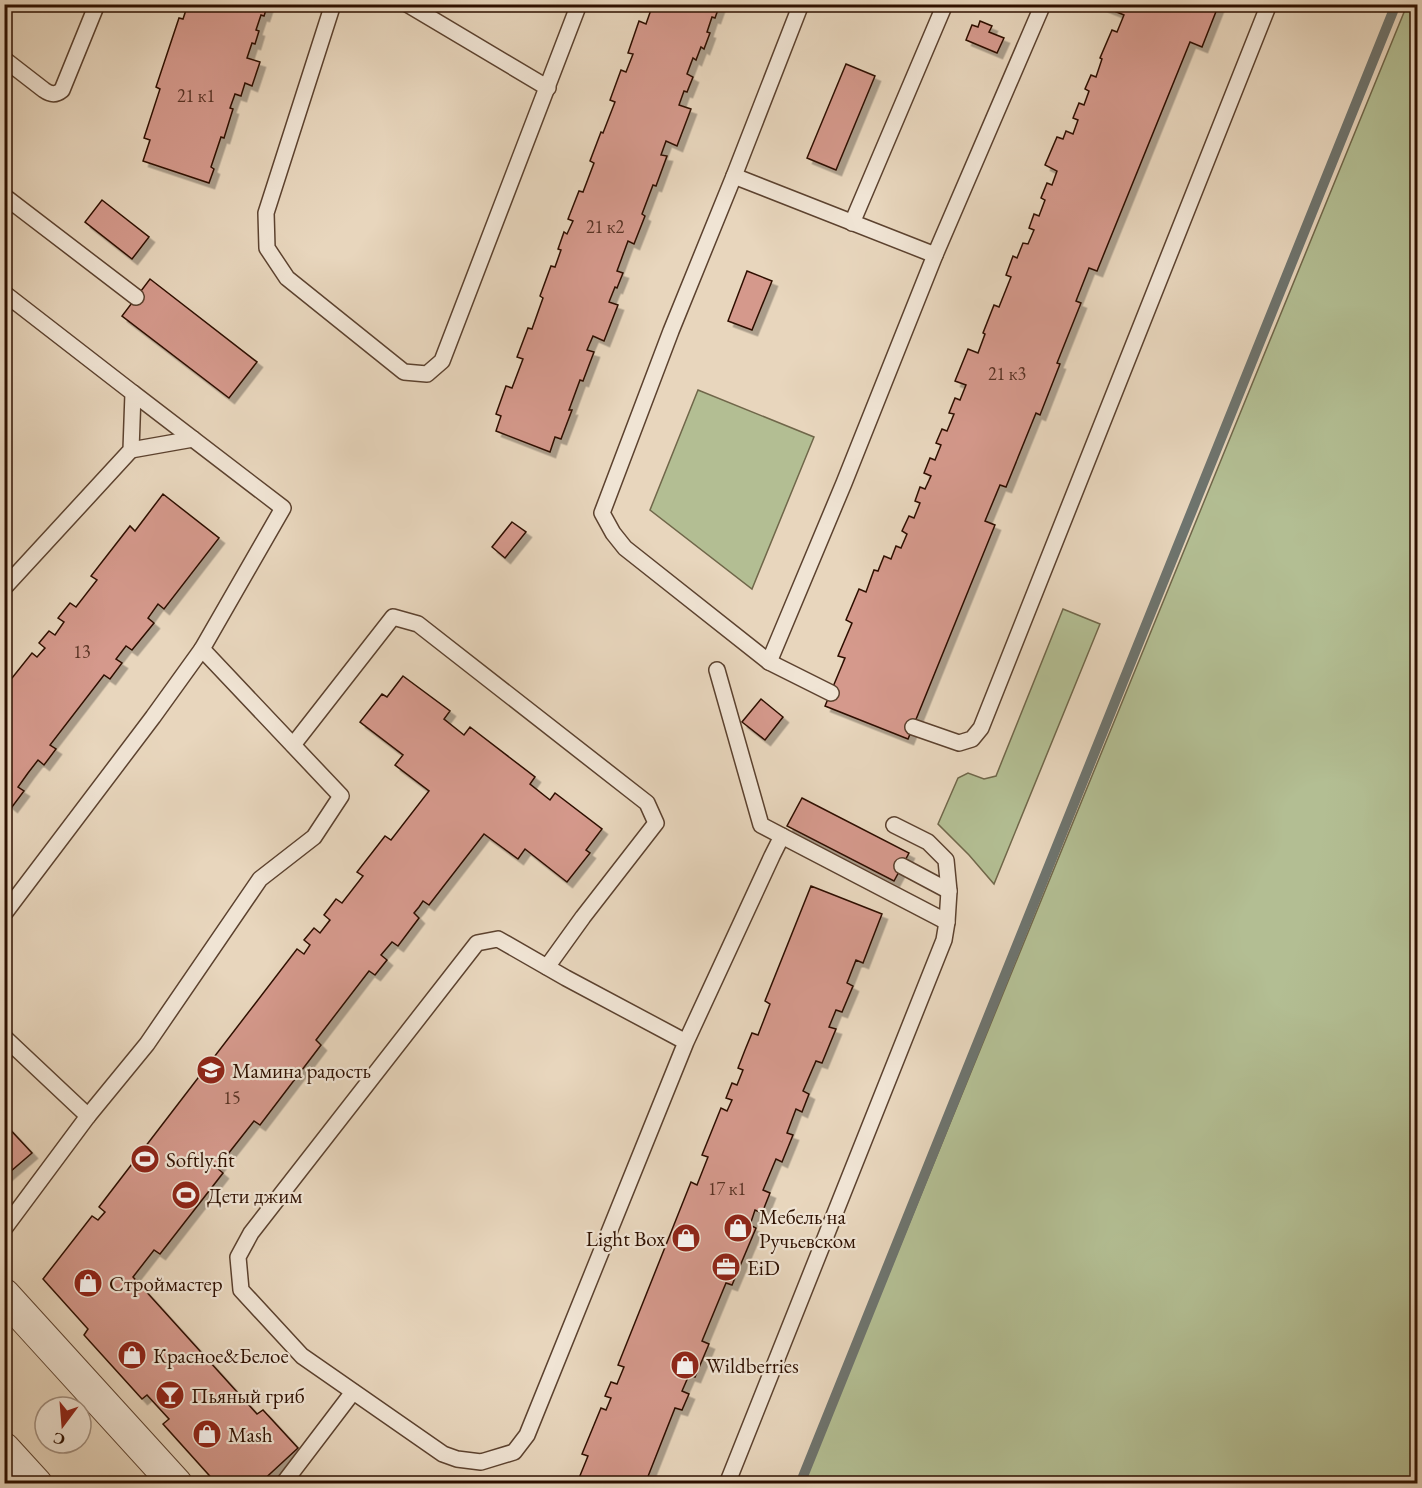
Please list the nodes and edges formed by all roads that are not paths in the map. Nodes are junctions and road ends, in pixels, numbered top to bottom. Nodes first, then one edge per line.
1 (97, 4) edge
2 (333, 4) edge
3 (407, 4) edge
4 (579, 4) edge
5 (801, 4) edge
6 (945, 4) edge
7 (1043, 4) edge
8 (1269, 4) edge
9 (4, 59) edge
10 (548, 88) junction
11 (734, 176) junction
12 (4, 196) edge
13 (852, 223) junction
14 (934, 255) junction
15 (4, 293) edge
16 (136, 297) dead end
17 (133, 393) junction
18 (193, 439) junction
19 (131, 450) junction
20 (4, 588) edge
21 (202, 649) junction
22 (770, 662) junction
23 (717, 670) dead end
24 (831, 693) dead end
25 (913, 727) dead end
26 (293, 745) junction
27 (894, 825) dead end
28 (782, 836) junction
29 (902, 866) dead end
30 (949, 891) junction
31 (4, 914) edge
32 (947, 922) junction
33 (547, 967) junction
34 (4, 1037) edge
35 (686, 1042) junction
36 (88, 1116) junction
37 (4, 1229) edge
38 (4, 1295) edge
39 (353, 1392) junction
40 (4, 1449) edge
41 (36, 1484) edge
42 (176, 1484) edge
43 (283, 1484) edge
44 (727, 1484) edge

1 - 9 lane
2 - 10 lane
3 - 10 lane
4 - 10 lane
5 - 11 lane
6 - 13 lane
7 - 14 lane
8 - 25 lane
11 - 13 lane
11 - 22 lane
12 - 16 lane
13 - 14 lane
14 - 22 lane
15 - 17 lane
17 - 18 lane
17 - 19 lane
18 - 19 lane
18 - 21 lane
19 - 20 lane
21 - 26 lane
21 - 31 lane
22 - 24 lane
23 - 28 lane
26 - 33 lane
26 - 36 lane
27 - 30 lane
28 - 32 lane
28 - 35 lane
29 - 30 lane
30 - 32 lane
32 - 44 lane
33 - 35 lane
33 - 39 lane
34 - 36 lane
35 - 39 lane
36 - 37 lane
38 - 42 street
39 - 43 lane
40 - 41 street

